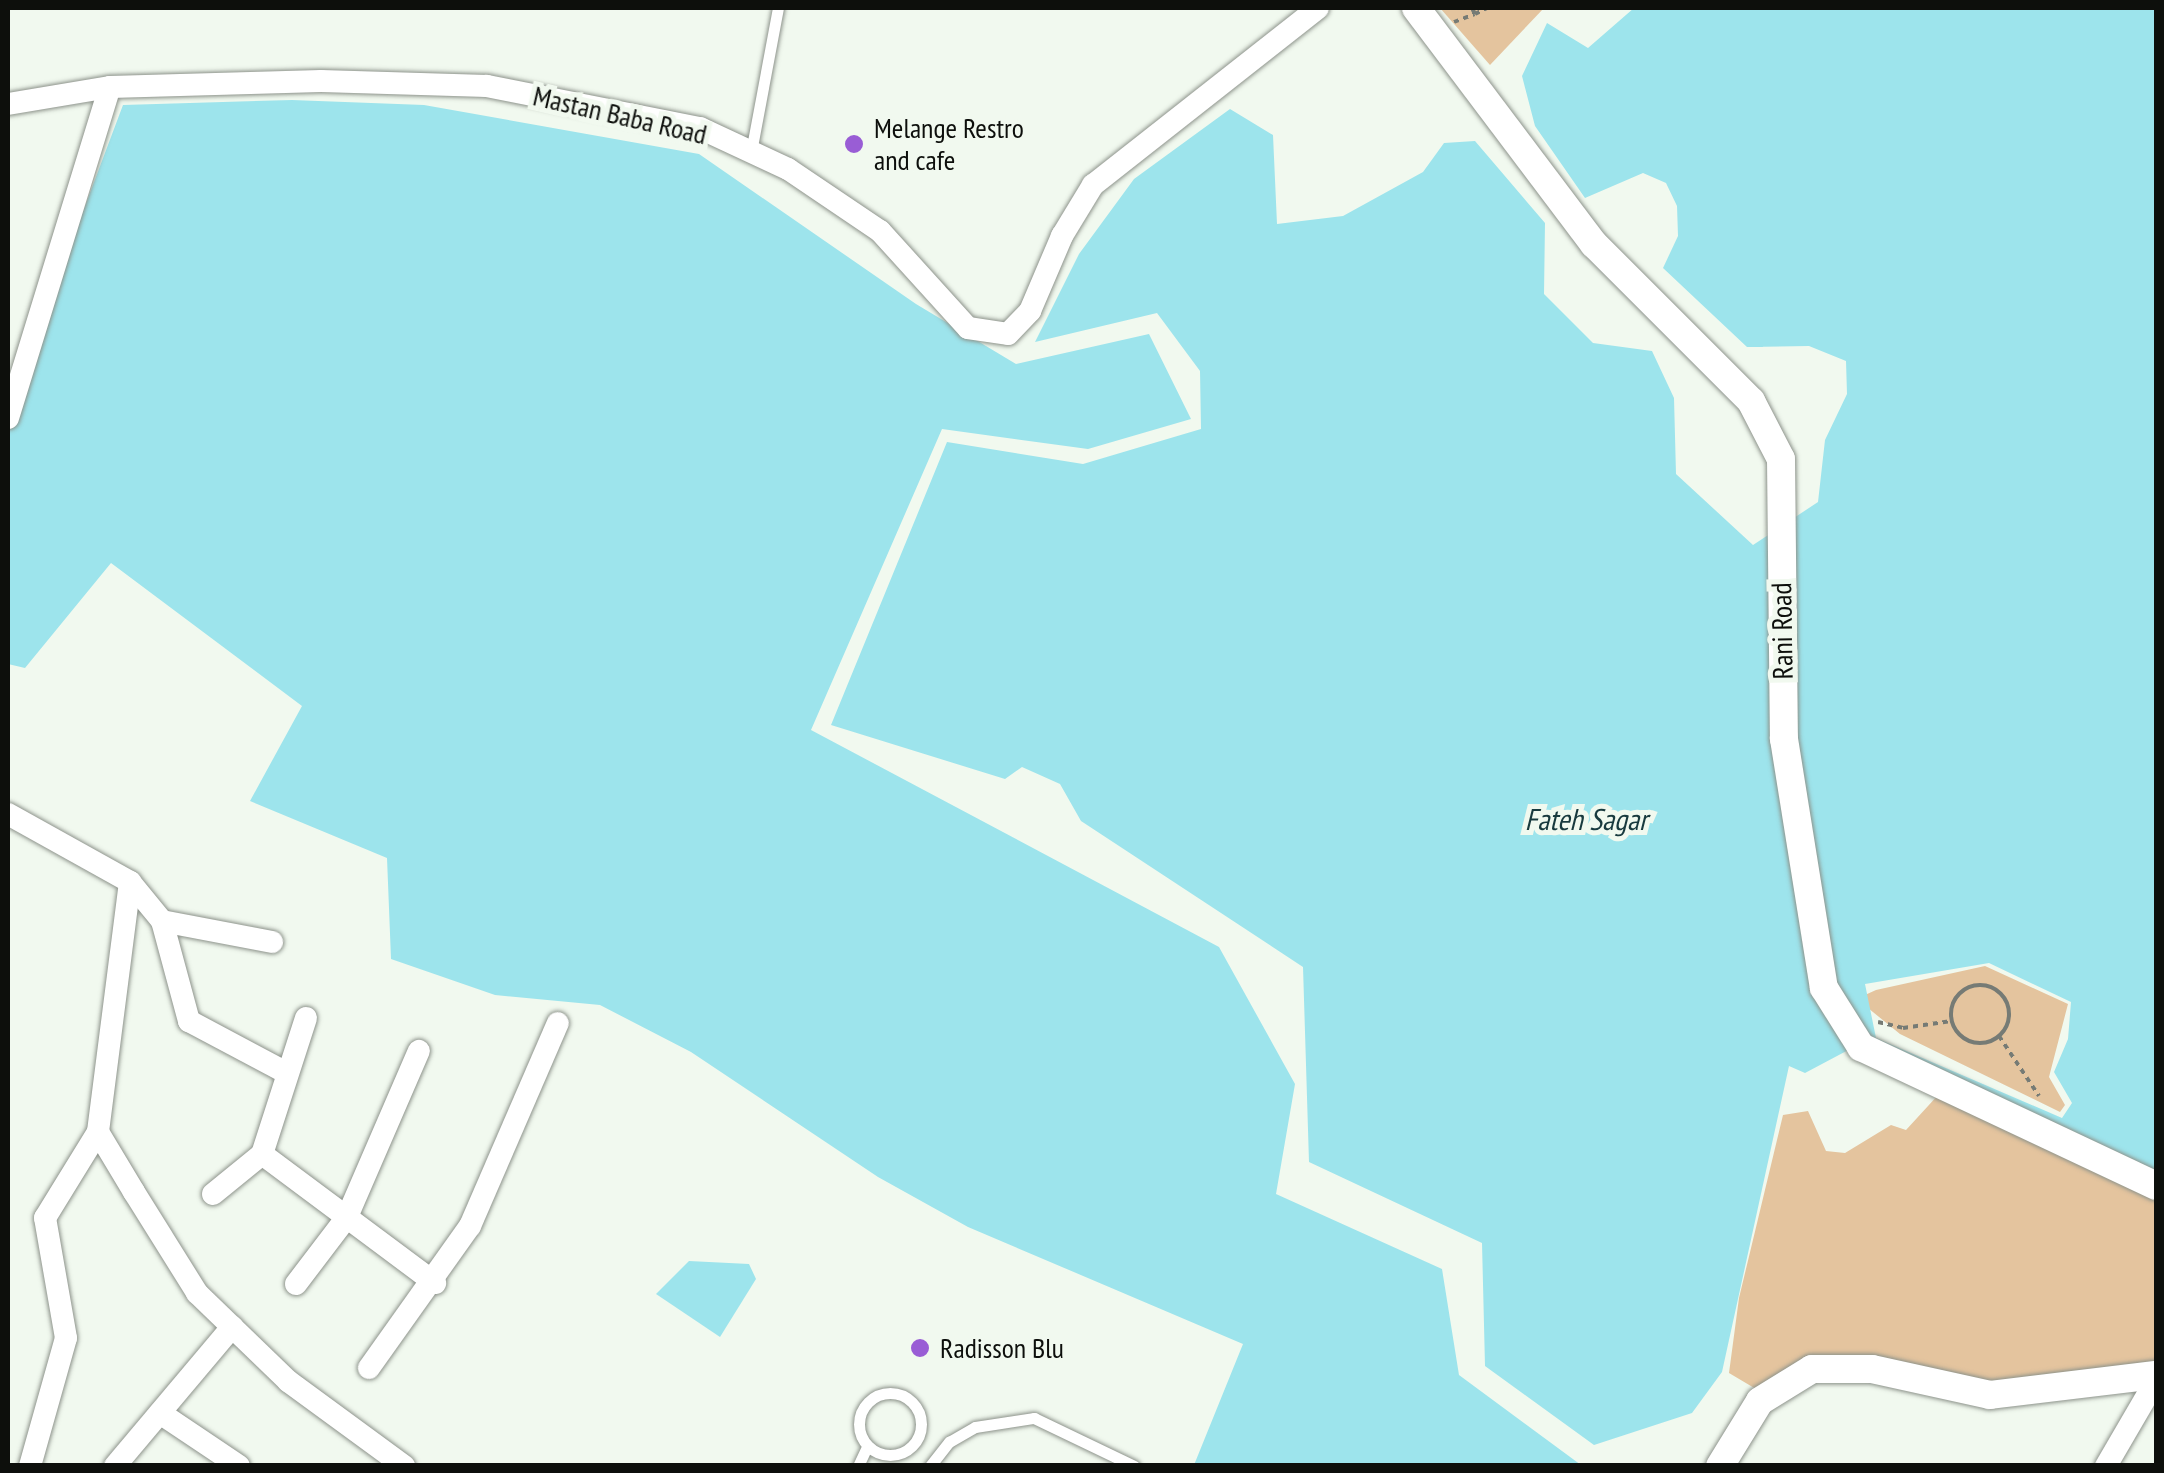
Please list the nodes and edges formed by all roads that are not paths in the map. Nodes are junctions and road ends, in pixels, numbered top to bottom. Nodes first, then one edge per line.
1 (778, 8) edge
2 (1318, 8) edge
3 (1415, 8) edge
4 (110, 87) junction
5 (8, 104) edge
6 (751, 152) junction
7 (8, 418) edge
8 (8, 814) edge
9 (130, 882) junction
10 (162, 921) junction
11 (272, 942) dead end
12 (306, 1018) dead end
13 (558, 1022) dead end
14 (419, 1051) dead end
15 (287, 1073) junction
16 (98, 1132) junction
17 (262, 1154) junction
18 (2156, 1186) edge
19 (213, 1194) dead end
20 (347, 1217) junction
21 (434, 1282) junction
22 (296, 1284) dead end
23 (232, 1327) junction
24 (369, 1368) dead end
25 (2156, 1378) edge
26 (160, 1413) junction
27 (867, 1447) junction
28 (394, 1463) edge
29 (30, 1466) edge
30 (115, 1466) edge
31 (239, 1466) edge
32 (858, 1466) edge
33 (930, 1466) edge
34 (1134, 1466) edge
35 (1720, 1466) edge
36 (2106, 1466) edge

1 - 6 lane
2 - 6 street, Mastan Baba Road
3 - 18 street, Rani Road
4 - 5 street, Mastan Baba Road
4 - 6 street, Mastan Baba Road
4 - 7 street
8 - 9 street
9 - 10 street
9 - 16 street
10 - 11 street
10 - 15 street
12 - 15 street
13 - 21 street
14 - 20 street
15 - 17 street
16 - 23 street
16 - 29 street
17 - 19 street
17 - 20 street
20 - 21 street
20 - 22 street
21 - 24 street
23 - 26 street
23 - 28 street
25 - 35 street
25 - 36 street
26 - 30 street
26 - 31 street
27 - 27 lane
27 - 32 lane
33 - 34 lane

